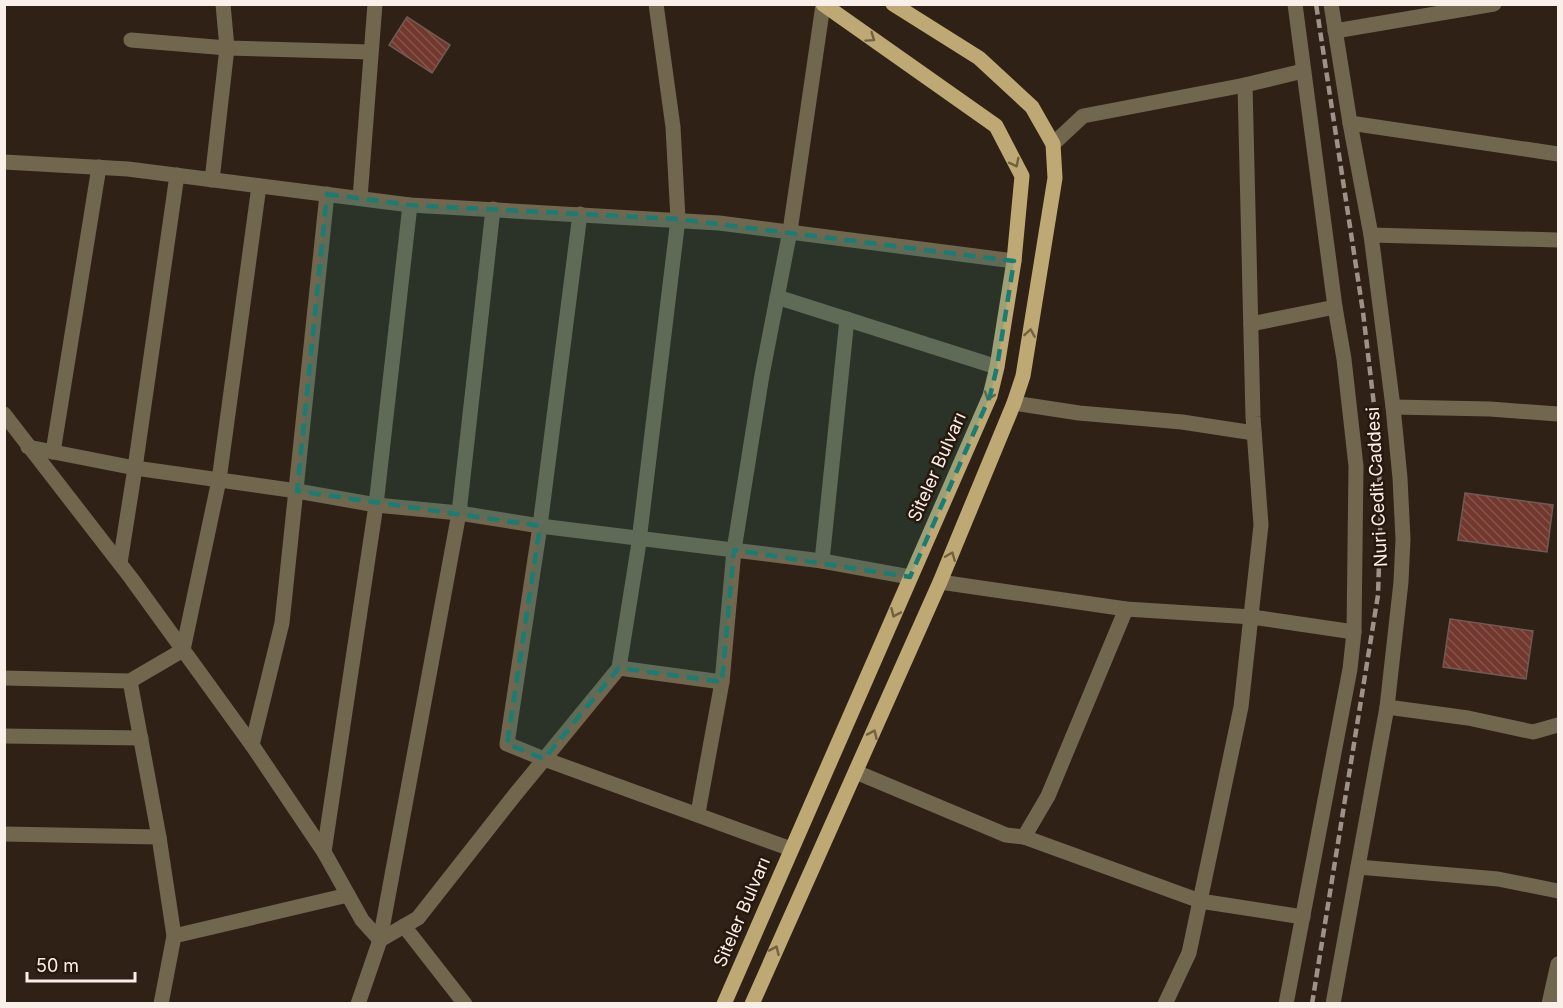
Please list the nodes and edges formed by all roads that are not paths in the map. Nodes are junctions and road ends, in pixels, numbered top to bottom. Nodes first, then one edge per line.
1 (223, 4) edge
2 (375, 4) edge
3 (656, 4) edge
4 (893, 4) edge
5 (1295, 4) edge
6 (1331, 4) edge
7 (1494, 4) edge
8 (823, 5) edge
9 (911, 9) edge
10 (1335, 31) junction
11 (131, 40) dead end
12 (227, 48) junction
13 (371, 52) junction
14 (1304, 70) junction
15 (1245, 85) junction
16 (1350, 123) junction
17 (1053, 144) junction
18 (1558, 154) edge
19 (4, 162) edge
20 (99, 167) junction
21 (177, 175) junction
22 (212, 180) junction
23 (259, 186) junction
24 (327, 194) junction
25 (360, 198) junction
26 (410, 205) junction
27 (493, 209) junction
28 (580, 214) junction
29 (678, 219) junction
30 (790, 231) junction
31 (1371, 235) junction
32 (1558, 240) edge
33 (1014, 261) junction
34 (777, 297) junction
35 (1335, 307) junction
36 (847, 319) junction
37 (1251, 324) junction
38 (997, 368) junction
39 (1014, 403) junction
40 (1393, 407) junction
41 (4, 414) edge
42 (1558, 414) edge
43 (1254, 433) junction
44 (28, 447) junction
45 (53, 452) junction
46 (135, 468) junction
47 (219, 480) junction
48 (297, 491) junction
49 (376, 505) junction
50 (459, 513) junction
51 (540, 526) junction
52 (639, 538) junction
53 (734, 550) junction
54 (822, 561) junction
55 (120, 563) junction
56 (910, 577) junction
57 (940, 582) junction
58 (1126, 609) junction
59 (1252, 617) junction
60 (1354, 632) junction
61 (183, 650) junction
62 (619, 668) junction
63 (4, 678) edge
64 (130, 681) junction
65 (722, 682) junction
66 (1387, 707) junction
67 (1558, 725) edge
68 (4, 736) edge
69 (141, 738) junction
70 (252, 745) junction
71 (544, 759) junction
72 (856, 772) junction
73 (698, 813) junction
74 (4, 834) edge
75 (159, 837) junction
76 (1024, 837) junction
77 (791, 849) junction
78 (324, 852) junction
79 (1358, 867) junction
80 (1558, 891) edge
81 (348, 895) junction
82 (1200, 901) junction
83 (1303, 917) junction
84 (405, 926) junction
85 (174, 936) junction
86 (380, 940) junction
87 (1558, 964) edge
88 (160, 1004) edge
89 (358, 1004) edge
90 (465, 1004) edge
91 (724, 1004) edge
92 (752, 1004) edge
93 (1165, 1004) edge
94 (1286, 1004) edge
95 (1333, 1004) edge
96 (1549, 1004) edge

1 - 12 street
2 - 13 street
3 - 29 street
4 - 9 main road
5 - 14 street, Nuri Cedit Caddesi
6 - 10 street, Nuri Cedit Caddesi
7 - 10 street
8 - 30 street
8 -> 33 main road, Siteler Bulvarı
9 - 17 main road
10 - 16 street, Nuri Cedit Caddesi
11 - 12 street
12 - 13 street
12 - 22 street
13 - 25 street
14 - 15 street
14 - 35 street, Nuri Cedit Caddesi
15 - 17 street
15 - 37 street
16 - 18 street
16 - 31 street, Nuri Cedit Caddesi
39 -> 17 main road
19 - 20 street
20 - 21 street
20 - 45 street
21 - 22 street
21 - 46 street
22 - 23 street
23 - 24 street
23 - 47 street
24 - 25 street
24 - 48 street
25 - 26 street
26 - 27 street
26 - 49 street
27 - 28 street
27 - 50 street
28 - 29 street
28 - 51 street
29 - 30 street
29 - 52 street
30 - 33 street
30 - 34 street
31 - 32 street
31 - 40 street, Nuri Cedit Caddesi
33 - 38 main road, Siteler Bulvarı
34 - 36 street
34 - 53 street
35 - 37 street
35 - 60 street, Nuri Cedit Caddesi
36 - 38 street
36 - 54 street
37 - 43 street
38 -> 56 main road, Siteler Bulvarı
39 - 43 street
57 -> 39 main road
40 - 42 street
40 - 66 street, Nuri Cedit Caddesi
41 - 44 street
43 - 59 street
44 - 45 street
44 - 55 street
45 - 46 street
46 - 47 street
46 - 55 street
47 - 48 street
47 - 61 street
48 - 49 street
48 - 70 street
49 - 50 street
49 - 78 street
50 - 51 street
50 - 86 street
51 - 52 street
51 - 71 street
52 - 53 street
52 - 62 street
53 - 54 street
53 - 65 street
54 - 56 street
55 - 61 street
56 -> 77 main road, Siteler Bulvarı
57 - 58 street
72 -> 57 main road
58 - 59 street
58 - 76 street
59 - 60 street
59 - 82 street
60 - 83 street, Nuri Cedit Caddesi
61 - 64 street
61 - 70 street
62 - 65 street
62 - 71 street
63 - 64 street
64 - 69 street
65 - 73 street
66 - 67 street
66 - 79 street, Nuri Cedit Caddesi
68 - 69 street
69 - 75 street
70 - 78 street
71 - 73 street
71 - 84 street
72 - 76 street
92 -> 72 main road
73 - 77 street
74 - 75 street
75 - 85 street
76 - 82 street
77 - 91 main road, Siteler Bulvarı
78 - 81 street
79 - 80 street
79 - 95 street, Nuri Cedit Caddesi
81 - 85 street
81 - 86 street
82 - 83 street
82 - 93 street
83 - 94 street, Nuri Cedit Caddesi
84 - 86 street
84 - 90 street
85 - 88 street
86 - 89 street
87 - 96 street

